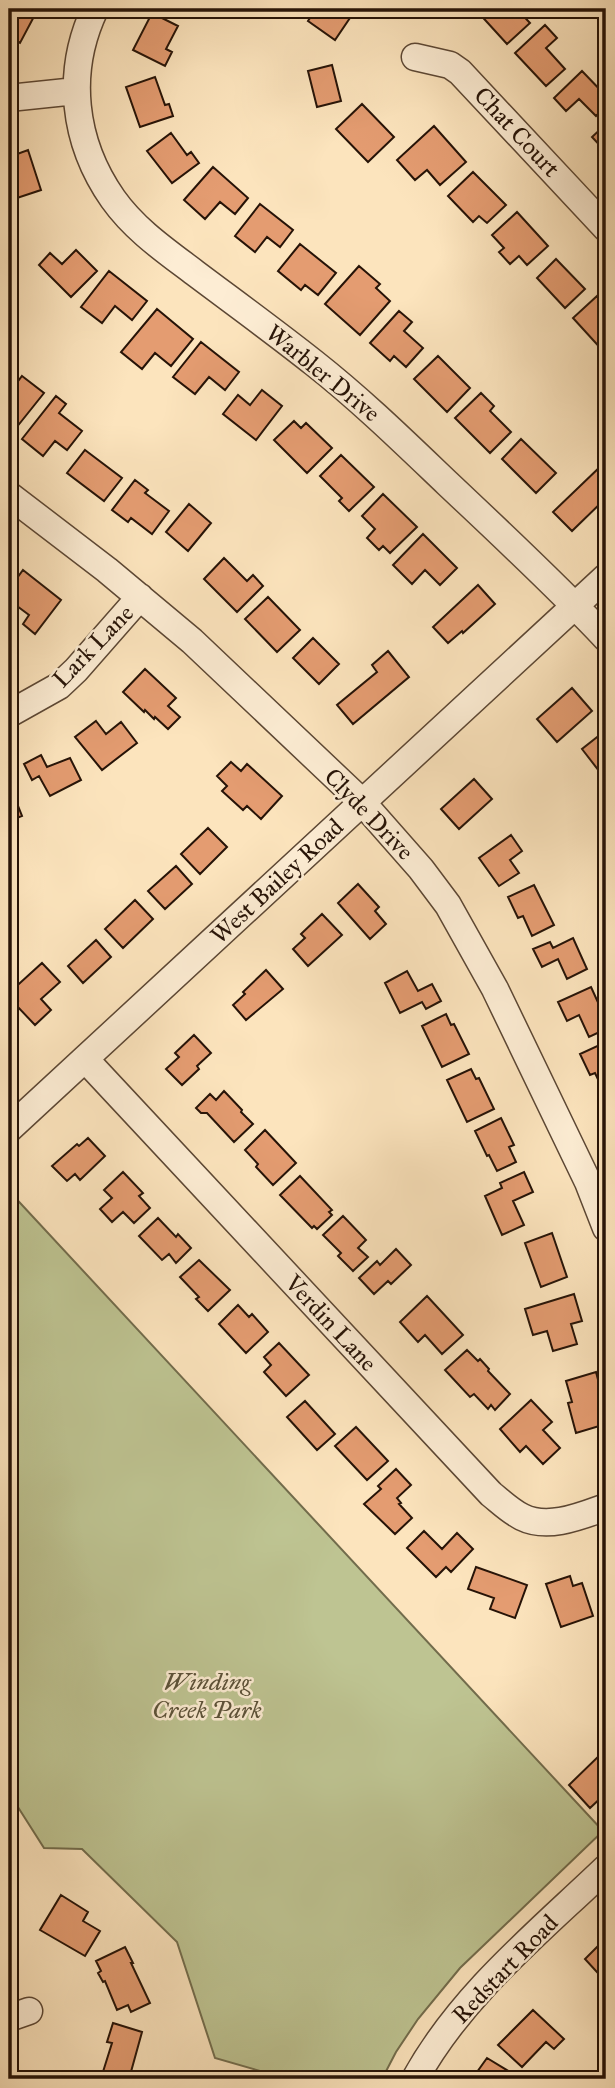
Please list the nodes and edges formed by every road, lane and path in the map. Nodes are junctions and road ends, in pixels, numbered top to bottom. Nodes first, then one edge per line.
1 (95, 9) edge
2 (415, 57) dead end
3 (76, 92) junction
4 (9, 98) edge
5 (606, 228) edge
6 (9, 495) edge
7 (606, 577) edge
8 (140, 597) junction
9 (575, 606) junction
10 (606, 638) edge
11 (9, 714) edge
12 (362, 802) junction
13 (85, 1059) junction
14 (9, 1129) edge
15 (606, 1228) edge
16 (606, 1507) edge
17 (606, 1868) edge
18 (415, 2079) edge

1 - 3 street, Warbler Drive
2 - 5 street, Chat Court
3 - 4 street
3 - 9 street, Warbler Drive
6 - 8 street, Clyde Drive
7 - 9 street, West Bailey Road
8 - 11 street, Lark Lane
8 - 12 street, Clyde Drive
9 - 10 street, Warbler Drive
9 - 12 street, West Bailey Road
12 - 13 street, West Bailey Road
12 - 15 street, Clyde Drive
13 - 14 street, West Bailey Road
13 - 16 street, Verdin Lane
17 - 18 street, Redstart Road

